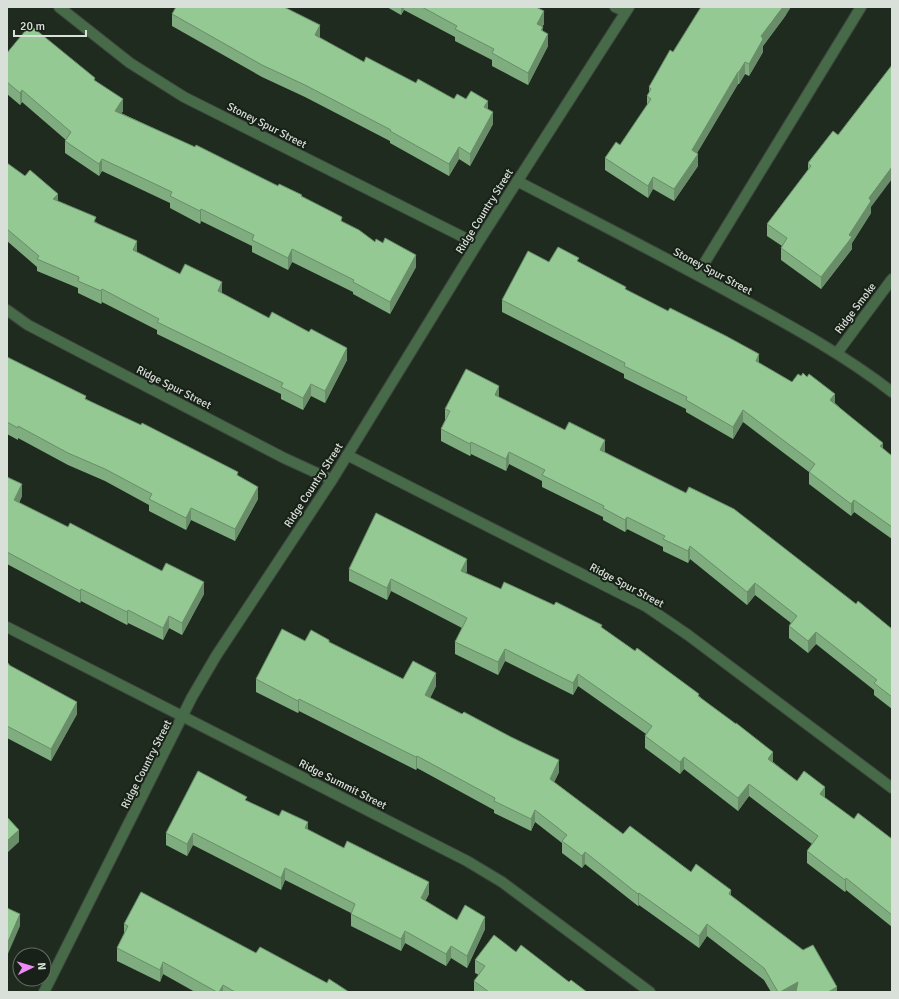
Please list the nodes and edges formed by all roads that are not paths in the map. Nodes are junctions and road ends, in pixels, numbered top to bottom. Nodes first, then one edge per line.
1 (59, 7) edge
2 (616, 7) edge
3 (861, 7) edge
4 (627, 10) edge
5 (517, 182) junction
6 (477, 244) junction
7 (696, 275) junction
8 (892, 278) edge
9 (7, 310) edge
10 (837, 353) junction
11 (892, 392) edge
12 (347, 455) junction
13 (332, 480) junction
14 (7, 627) edge
15 (183, 716) junction
16 (892, 788) edge
17 (46, 991) edge
18 (650, 992) edge

1 - 6 street, Stoney Spur Street
2 - 4 street
3 - 7 street
4 - 5 street, Ridge Country Street
5 - 6 street, Ridge Country Street
5 - 7 street, Stoney Spur Street
6 - 12 street, Ridge Country Street
7 - 10 street, Stoney Spur Street
8 - 10 street, Ridge Smoke
9 - 13 street, Ridge Spur Street
10 - 11 street, Stoney Spur Street
12 - 13 street, Ridge Country Street
12 - 16 street, Ridge Spur Street
13 - 15 street, Ridge Country Street
14 - 15 street, Ridge Summit Street
15 - 17 street, Ridge Country Street
15 - 18 street, Ridge Summit Street

